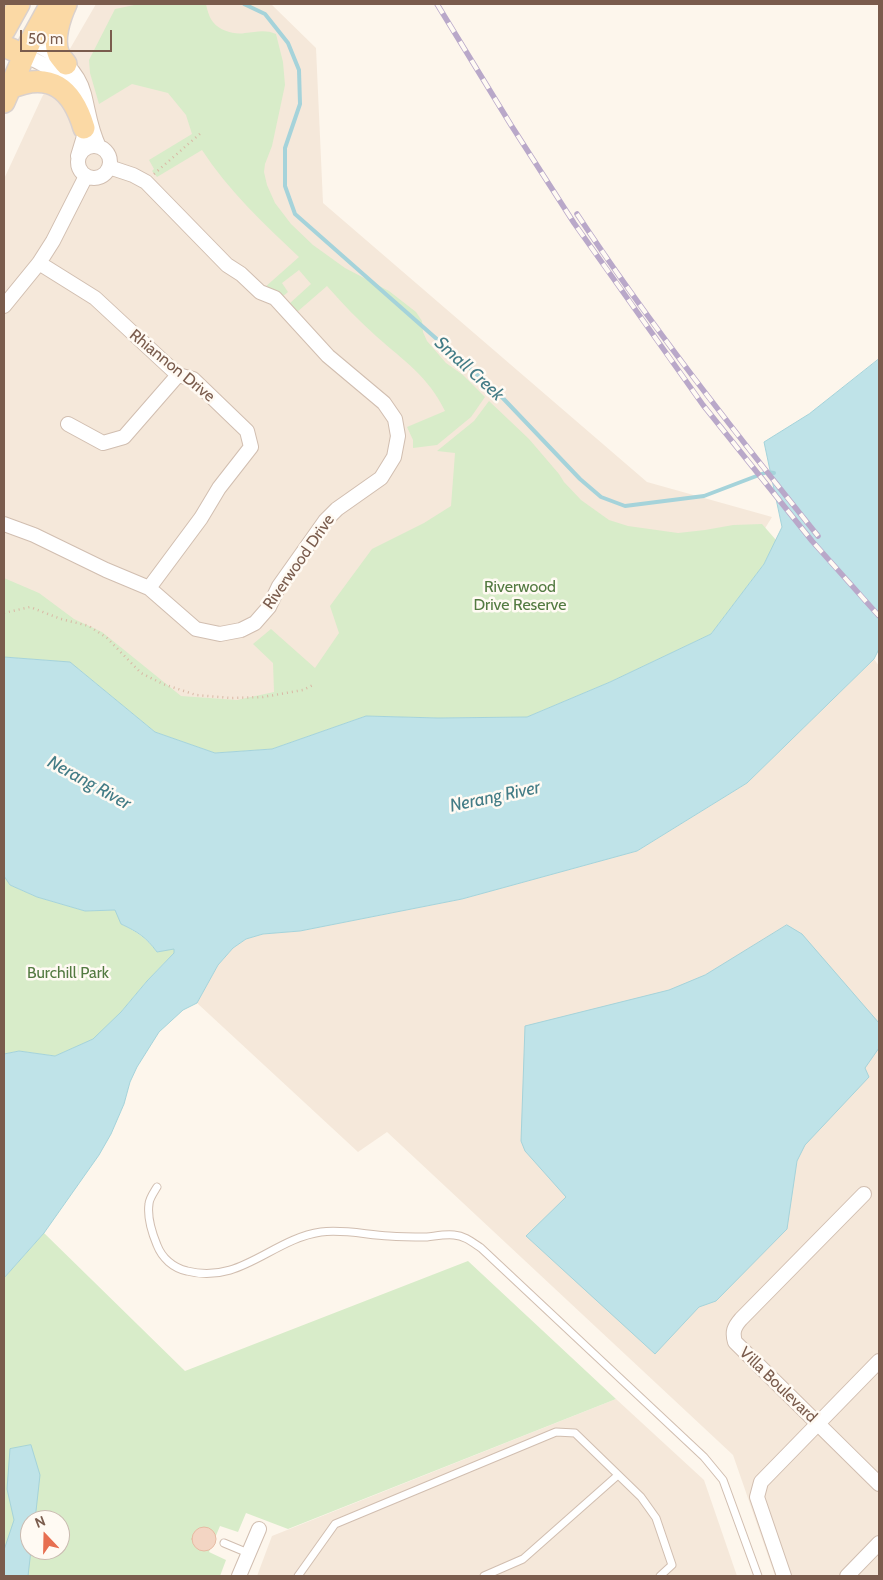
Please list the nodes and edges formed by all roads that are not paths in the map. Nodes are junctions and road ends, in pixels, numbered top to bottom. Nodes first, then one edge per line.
1 (19, 4) edge
2 (51, 4) edge
3 (66, 4) edge
4 (4, 32) edge
5 (4, 46) edge
6 (27, 49) junction
7 (66, 64) junction
8 (7, 95) edge
9 (84, 128) junction
10 (99, 147) junction
11 (78, 156) junction
12 (109, 167) junction
13 (86, 176) junction
14 (38, 263) junction
15 (4, 306) edge
16 (178, 375) junction
17 (68, 424) dead end
18 (4, 524) edge
19 (150, 588) junction
20 (156, 1187) dead end
21 (864, 1194) dead end
22 (879, 1361) edge
23 (818, 1424) junction
24 (618, 1475) junction
25 (879, 1484) edge
26 (258, 1528) dead end
27 (224, 1543) dead end
28 (879, 1543) edge
29 (248, 1553) junction
30 (239, 1576) edge
31 (298, 1576) edge
32 (484, 1576) edge
33 (660, 1576) edge
34 (758, 1576) edge
35 (784, 1576) edge
36 (847, 1576) edge

1 - 4 main road
2 - 6 main road
3 - 7 main road
4 - 6 main road
5 - 6 main road
6 - 7 street
6 - 8 main road
6 - 9 street
7 - 10 street
8 - 9 main road
9 - 11 street
10 - 11 street
10 - 12 street
11 - 13 street
12 - 13 street
12 - 19 street, Riverwood Drive
13 - 14 street
14 - 15 street
14 - 16 street, Rhiannon Drive
16 - 17 street
16 - 19 street, Rhiannon Drive
18 - 19 street, Riverwood Drive
20 - 34 lane
21 - 23 street, Villa Boulevard
22 - 23 street
23 - 25 street, Villa Boulevard
23 - 35 street
24 - 31 lane
24 - 32 lane
24 - 33 lane
26 - 29 street
27 - 29 lane
28 - 36 street
29 - 30 street

